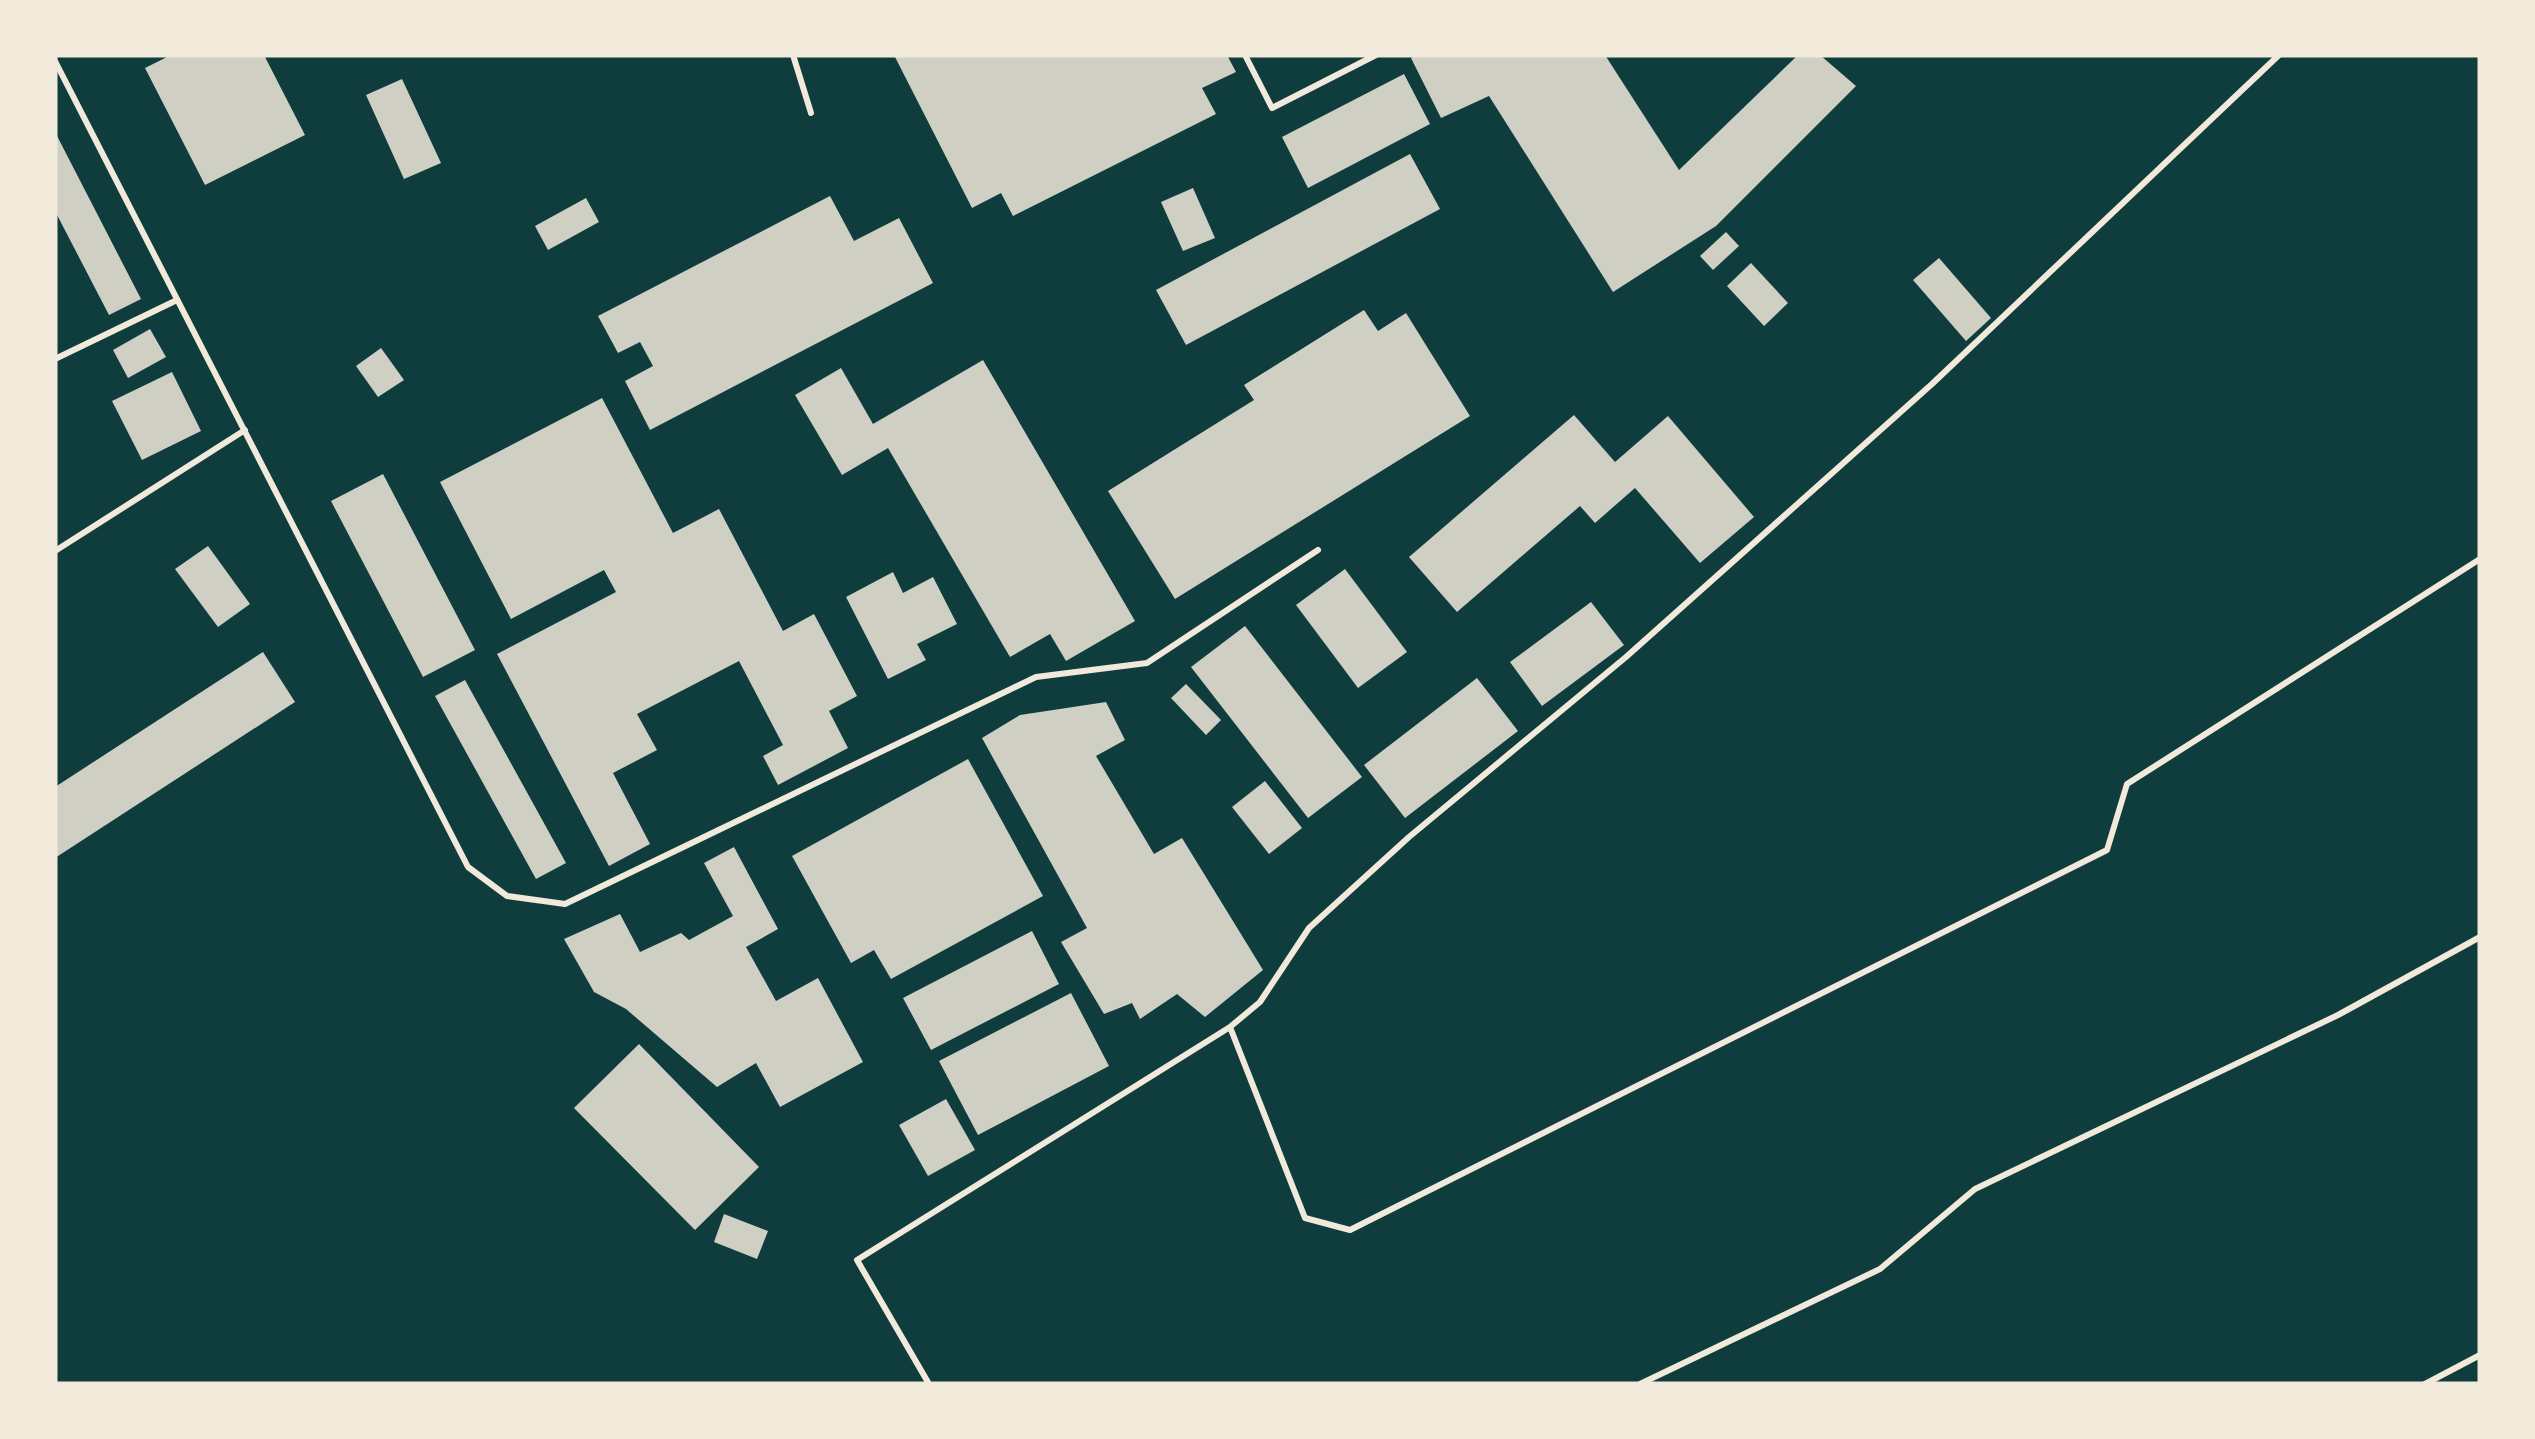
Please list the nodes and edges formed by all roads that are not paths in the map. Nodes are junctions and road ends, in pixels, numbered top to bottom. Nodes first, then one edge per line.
1 (793, 55) edge
2 (1245, 55) edge
3 (1376, 55) edge
4 (2279, 55) edge
5 (55, 61) edge
6 (811, 112) dead end
7 (177, 300) junction
8 (55, 359) edge
9 (245, 430) junction
10 (1318, 550) dead end
11 (55, 551) edge
12 (2480, 559) edge
13 (2480, 937) edge
14 (1230, 1027) junction
15 (2480, 1355) edge
16 (929, 1384) edge
17 (1640, 1384) edge
18 (2425, 1384) edge

1 - 6 lane
2 - 3 lane
4 - 14 lane
5 - 7 lane
7 - 8 lane
7 - 9 lane
9 - 10 lane
9 - 11 lane
12 - 14 lane
13 - 17 lane
14 - 16 lane
15 - 18 lane

